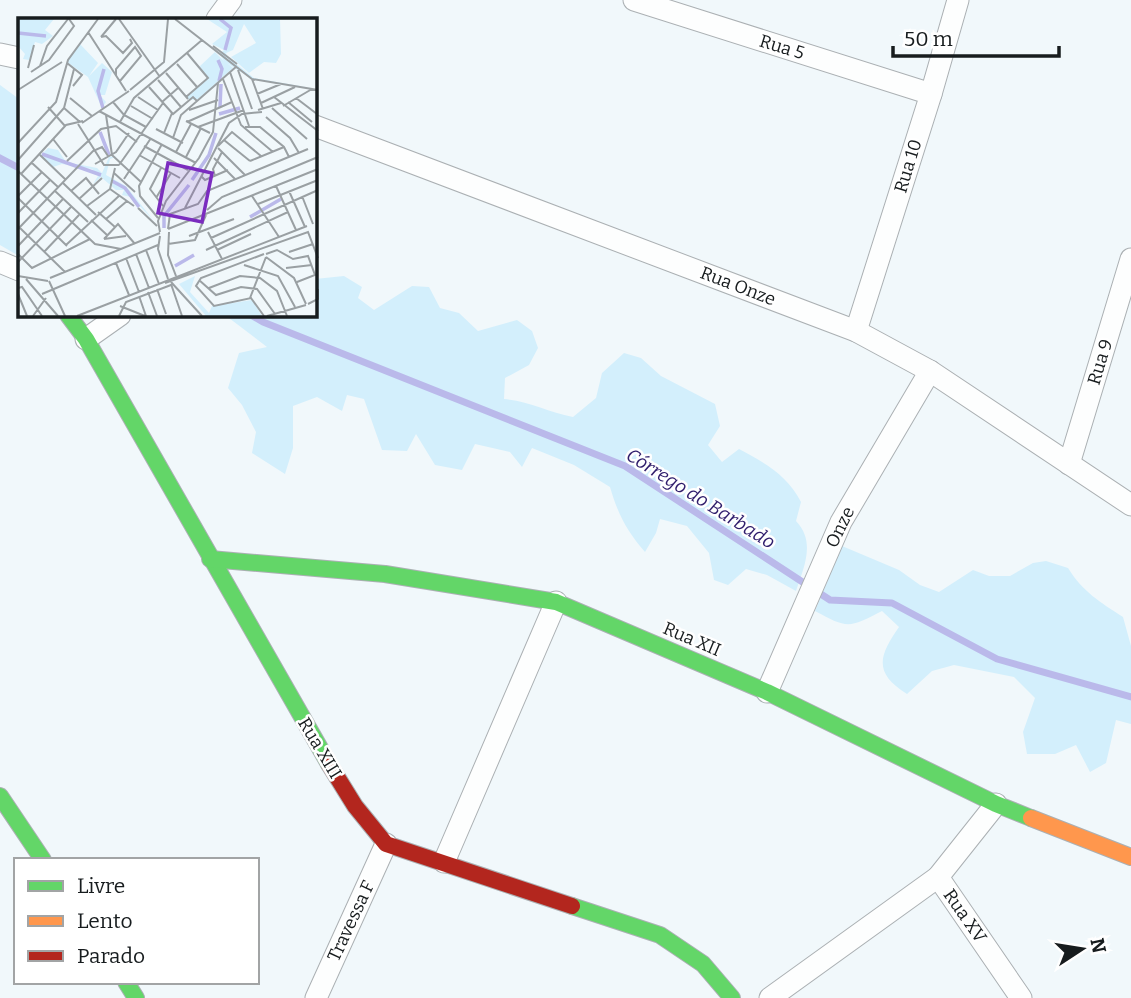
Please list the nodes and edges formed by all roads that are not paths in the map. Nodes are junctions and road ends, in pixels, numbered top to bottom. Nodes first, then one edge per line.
1 (231, 0) edge
2 (634, 0) edge
3 (958, 0) edge
4 (218, 18) edge
5 (0, 54) edge
6 (18, 58) edge
7 (931, 94) junction
8 (317, 127) edge
9 (1131, 259) edge
10 (0, 262) edge
11 (18, 270) edge
12 (70, 317) edge
13 (117, 317) edge
14 (856, 331) junction
15 (86, 339) junction
16 (930, 371) junction
17 (1069, 464) junction
18 (1131, 505) edge
19 (210, 559) junction
20 (556, 603) junction
21 (767, 692) junction
22 (0, 796) edge
23 (996, 804) junction
24 (386, 844) junction
25 (1131, 857) edge
26 (42, 858) edge
27 (444, 862) junction
28 (938, 877) junction
29 (316, 998) edge
30 (732, 998) edge
31 (771, 998) edge
32 (1021, 998) edge

1 - 4 street
2 - 7 street, Rua 5
3 - 7 street, Rua 10
5 - 6 street
7 - 14 street, Rua 10
8 - 14 street, Rua Onze
9 - 17 street, Rua 9
10 - 11 street
12 - 15 street, Rua XIII
13 - 15 street
14 - 16 street, Rua Onze
15 - 19 street, Rua XIII
16 - 17 street, Rua Onze
16 - 21 street, Onze
17 - 18 street, Rua Onze
19 - 20 street, Rua XII
19 - 24 street, Rua XIII
20 - 21 street, Rua XII
20 - 27 street
21 - 23 street, Rua XII
22 - 26 street
23 - 25 street, Rua XII
23 - 28 street, Rua XV
24 - 27 street
24 - 29 street, Travessa F
27 - 30 street
28 - 31 street
28 - 32 street, Rua XV

